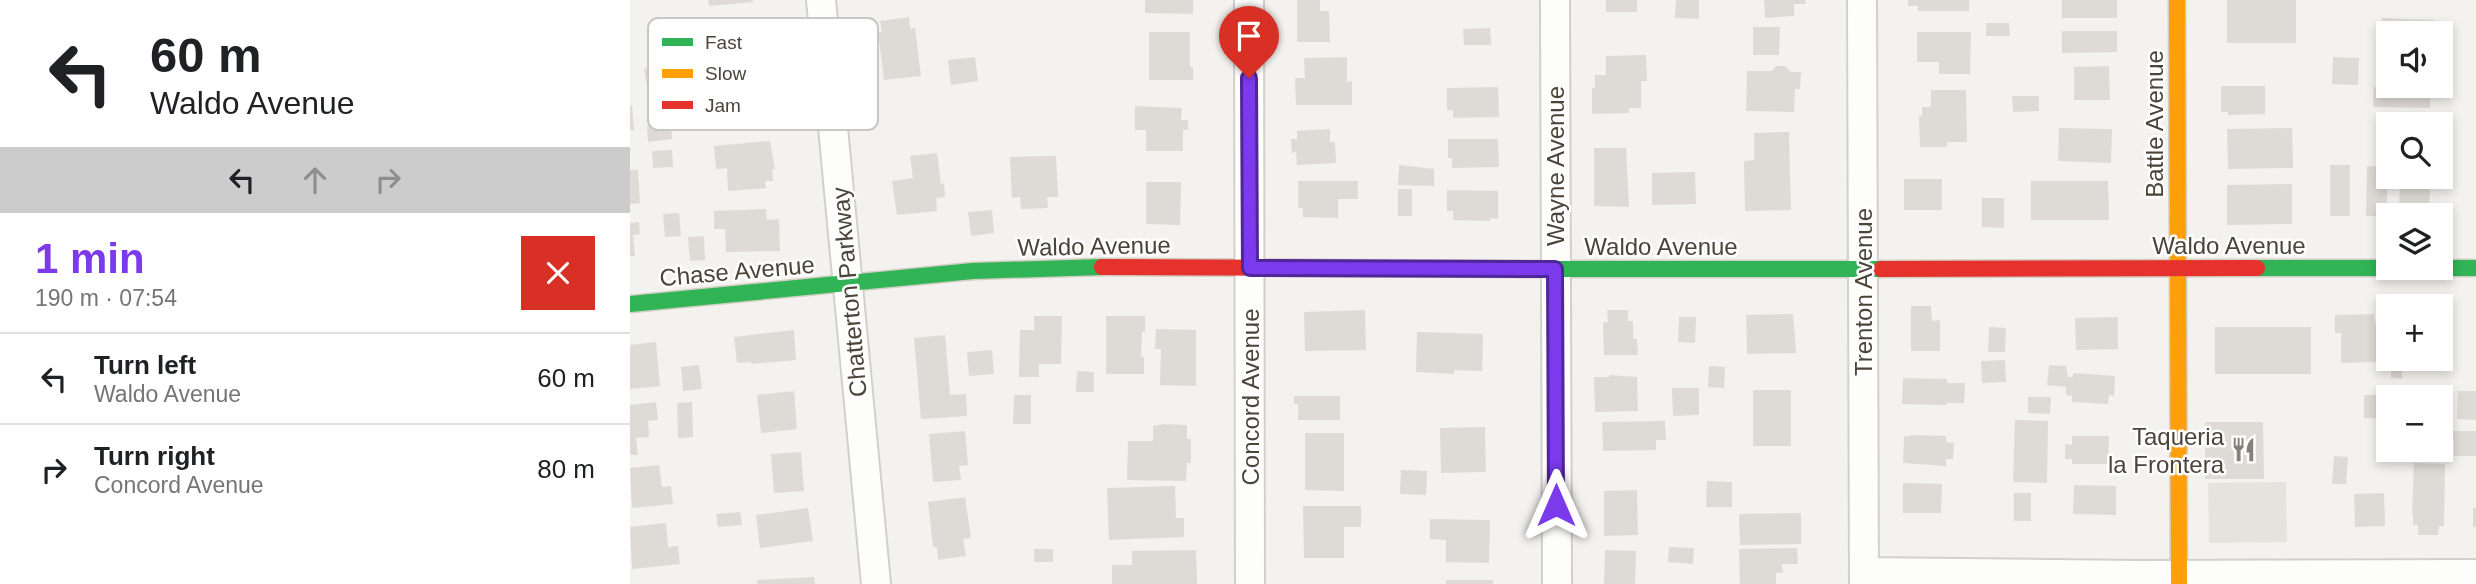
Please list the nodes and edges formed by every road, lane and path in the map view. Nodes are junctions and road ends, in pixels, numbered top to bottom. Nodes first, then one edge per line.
1 (821, 0) edge
2 (1249, 0) edge
3 (1555, 0) edge
4 (1862, 0) edge
5 (2176, 0) edge
6 (823, 18) edge
7 (833, 130) edge
8 (1863, 267) junction
9 (1250, 268) junction
10 (2178, 268) junction
11 (2476, 268) edge
12 (1555, 269) junction
13 (848, 284) junction
14 (630, 304) edge
15 (2476, 574) edge
16 (1864, 578) edge
17 (2179, 579) edge
18 (876, 584) edge
19 (1250, 584) edge
20 (1557, 584) edge

1 - 6 street, Chatterton Parkway
2 - 9 street, Concord Avenue
3 - 12 street, Wayne Avenue
4 - 8 street, Trenton Avenue
5 - 10 street, Battle Avenue
7 - 13 street, Chatterton Parkway
8 - 10 street, Waldo Avenue
8 - 12 street, Waldo Avenue
8 - 16 street, Trenton Avenue
9 - 12 street, Waldo Avenue
9 - 13 street, Waldo Avenue
9 - 19 street, Concord Avenue
10 - 11 street, Waldo Avenue
10 - 17 street, Battle Avenue
12 - 20 street, Wayne Avenue
13 - 14 street, Chase Avenue
13 - 18 street, Chatterton Parkway
15 - 17 street
16 - 17 street

